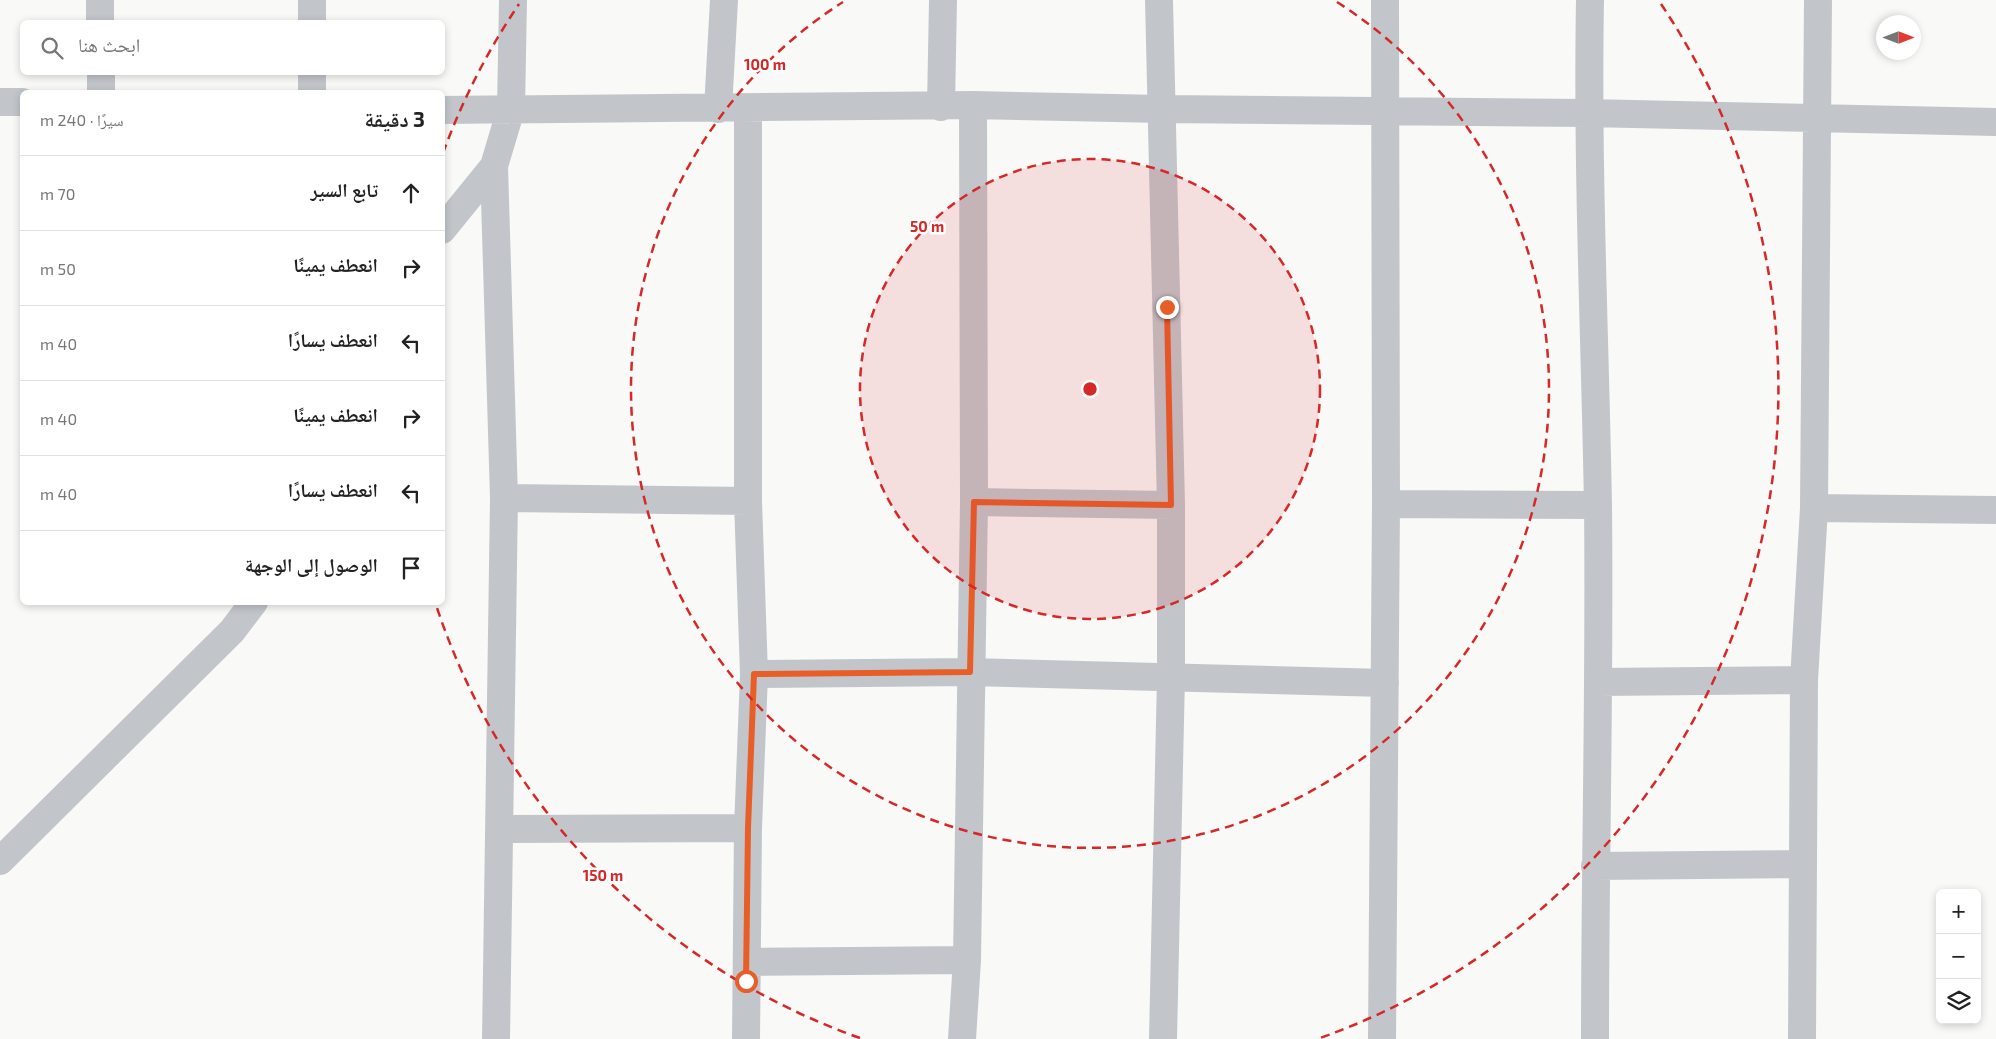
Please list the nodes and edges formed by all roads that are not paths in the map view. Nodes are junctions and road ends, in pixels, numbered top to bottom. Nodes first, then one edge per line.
1 (100, 0) edge
2 (312, 0) edge
3 (512, 0) edge
4 (724, 0) edge
5 (942, 0) edge
6 (1159, 0) edge
7 (1385, 0) edge
8 (1590, 0) edge
9 (1818, 0) edge
10 (100, 20) edge
11 (312, 20) edge
12 (101, 75) edge
13 (312, 75) edge
14 (101, 90) edge
15 (312, 90) edge
16 (0, 102) edge
17 (20, 102) edge
18 (973, 105) junction
19 (941, 106) junction
20 (718, 108) junction
21 (748, 108) junction
22 (445, 110) edge
23 (511, 110) junction
24 (1163, 110) junction
25 (1385, 110) junction
26 (1588, 113) junction
27 (1817, 117) junction
28 (1996, 122) edge
29 (494, 166) junction
30 (445, 226) edge
31 (504, 498) junction
32 (748, 501) junction
33 (974, 502) junction
34 (1386, 504) junction
35 (1171, 505) junction
36 (1598, 505) junction
37 (1814, 508) junction
38 (1996, 510) edge
39 (252, 605) edge
40 (970, 672) junction
41 (754, 674) junction
42 (1171, 676) junction
43 (1804, 680) junction
44 (1599, 682) junction
45 (1385, 683) junction
46 (748, 828) junction
47 (500, 829) junction
48 (0, 861) edge
49 (1802, 864) junction
50 (1595, 866) junction
51 (967, 960) junction
52 (746, 962) junction
53 (496, 1039) edge
54 (746, 1039) edge
55 (962, 1039) edge
56 (1163, 1039) edge
57 (1382, 1039) edge
58 (1595, 1039) edge
59 (1802, 1039) edge

1 - 10 street
2 - 11 street
3 - 23 street
4 - 20 street
5 - 19 street
6 - 24 street
7 - 25 street
8 - 26 street
9 - 27 street
12 - 14 street
13 - 15 street
16 - 17 street
18 - 19 street
18 - 24 street
18 - 33 street
19 - 21 street
20 - 21 street
20 - 23 street
21 - 32 street
22 - 23 street
23 - 29 street
24 - 25 street
24 - 35 street
25 - 26 street
25 - 34 street
26 - 27 street
26 - 36 street
27 - 28 street
27 - 37 street
29 - 30 street
29 - 31 street
31 - 32 street
31 - 47 street
32 - 41 street
33 - 35 street
33 - 40 street
34 - 36 street
34 - 45 street
35 - 42 street
36 - 44 street
37 - 38 street
37 - 43 street
39 - 48 street
40 - 41 street
40 - 42 street
40 - 51 street
41 - 46 street
42 - 45 street
42 - 56 street
43 - 44 street
43 - 49 street
44 - 50 street
45 - 57 street
46 - 47 street
46 - 52 street
47 - 53 street
49 - 50 street
49 - 59 street
50 - 58 street
51 - 52 street
51 - 55 street
52 - 54 street

